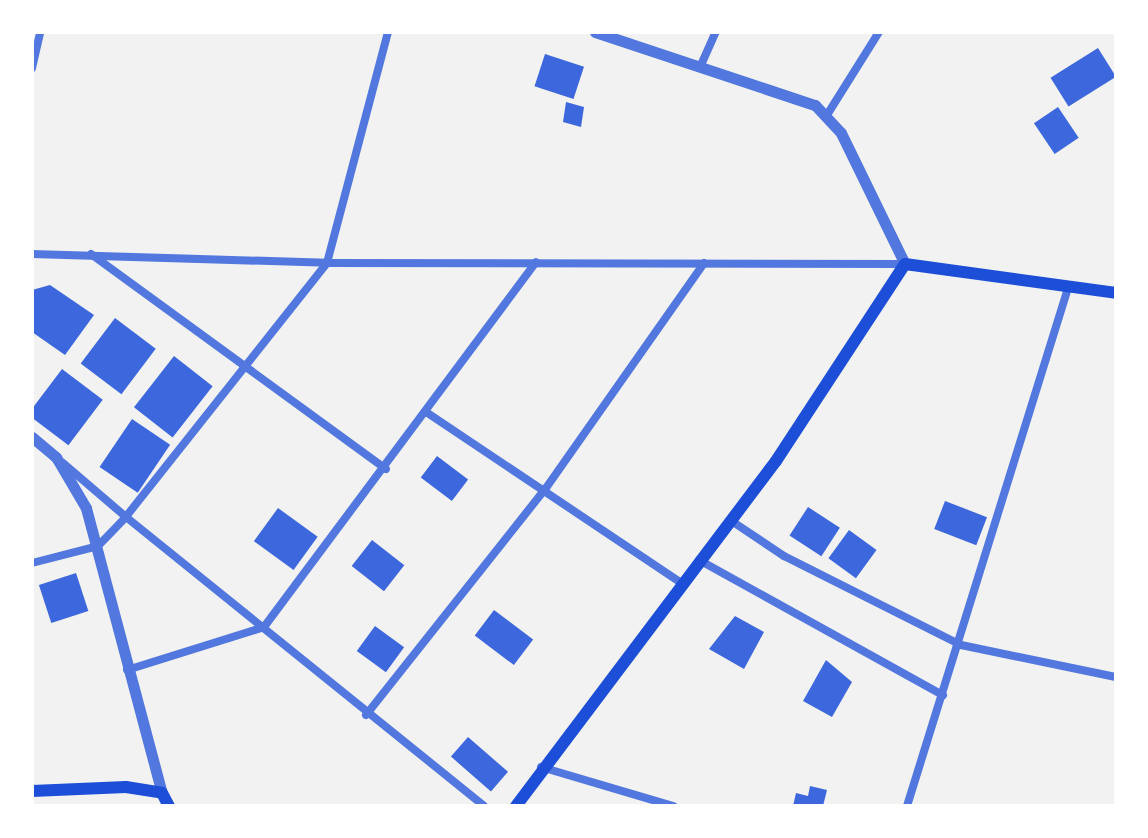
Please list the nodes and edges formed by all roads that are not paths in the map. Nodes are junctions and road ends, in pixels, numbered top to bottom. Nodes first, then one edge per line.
1 (40, 32) edge
2 (388, 32) edge
3 (595, 32) edge
4 (716, 32) edge
5 (879, 32) edge
6 (701, 65) junction
7 (32, 68) edge
8 (827, 115) junction
9 (90, 253) junction
10 (32, 254) edge
11 (536, 262) junction
12 (327, 263) junction
13 (704, 263) junction
14 (905, 264) junction
15 (1068, 288) junction
16 (1116, 293) edge
17 (248, 369) junction
18 (429, 414) junction
19 (32, 437) edge
20 (56, 457) junction
21 (386, 469) junction
22 (546, 488) junction
23 (126, 517) junction
24 (730, 520) junction
25 (98, 546) junction
26 (699, 560) junction
27 (32, 563) edge
28 (681, 583) junction
29 (264, 627) junction
30 (961, 645) junction
31 (125, 671) junction
32 (1116, 677) edge
33 (943, 695) junction
34 (366, 715) junction
35 (540, 766) junction
36 (32, 791) edge
37 (162, 793) junction
38 (169, 806) edge
39 (484, 806) edge
40 (516, 806) edge
41 (673, 806) edge
42 (907, 806) edge

1 - 7 street
2 - 12 street
3 - 6 street
4 - 6 street
5 - 8 street
6 - 8 street
8 - 14 street
9 - 10 street
9 - 12 street
9 - 17 street
11 - 12 street
11 - 13 street
11 - 18 street
12 - 17 street
13 - 14 street
13 - 22 street
14 - 15 main road
14 - 24 main road
15 - 16 main road
15 - 30 street
17 - 21 street
17 - 23 street
18 - 21 street
18 - 22 street
19 - 20 street
20 - 23 street
20 - 25 street
21 - 29 street
22 - 28 street
22 - 34 street
23 - 25 street
23 - 29 street
24 - 26 main road
24 - 30 street
25 - 27 street
25 - 31 street
26 - 28 main road
26 - 33 street
28 - 35 main road
29 - 31 street
29 - 34 street
30 - 32 street
30 - 33 street
31 - 37 street
33 - 42 street
34 - 39 street
35 - 40 main road
35 - 41 street
36 - 37 main road
37 - 38 main road

